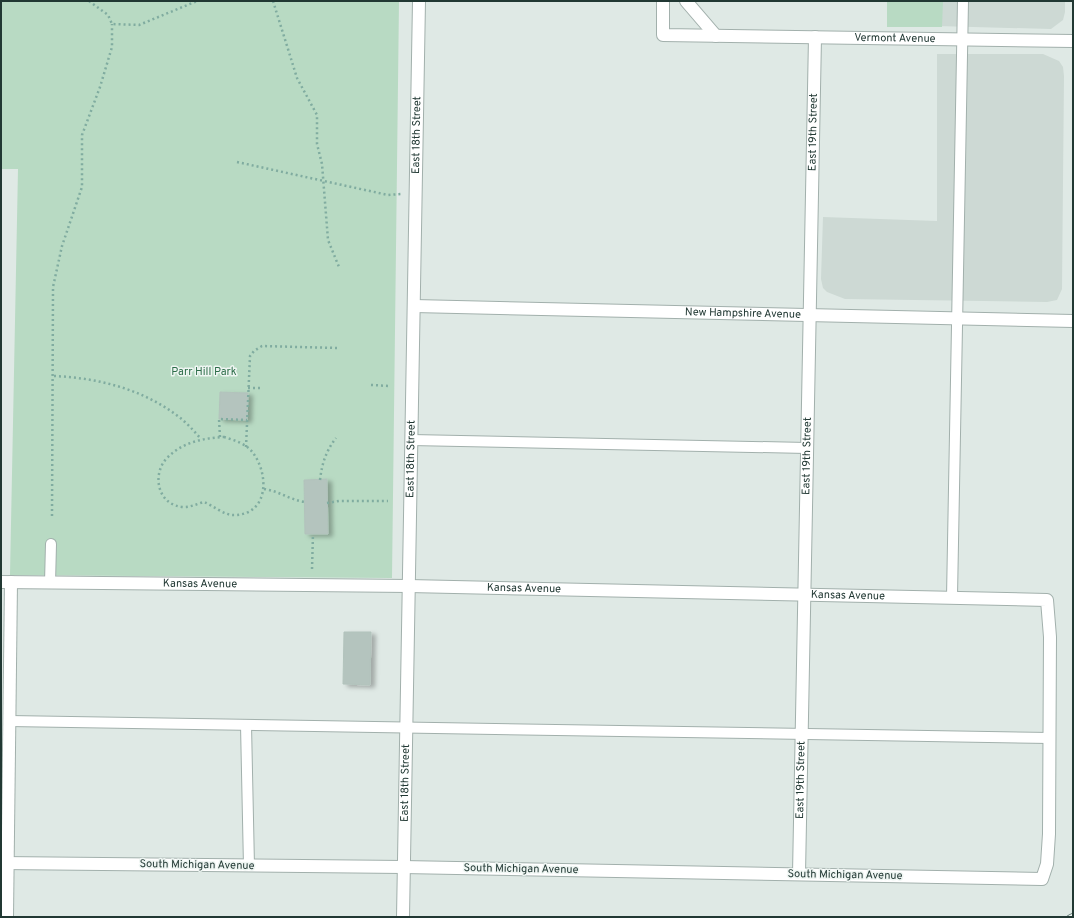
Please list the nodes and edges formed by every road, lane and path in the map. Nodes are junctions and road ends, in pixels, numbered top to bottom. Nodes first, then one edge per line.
1 (89, 1) edge
2 (197, 1) edge
3 (272, 1) edge
4 (419, 1) edge
5 (663, 1) edge
6 (686, 1) edge
7 (963, 1) edge
8 (112, 24) junction
9 (716, 36) junction
10 (815, 37) junction
11 (962, 40) junction
12 (1073, 41) edge
13 (237, 162) dead end
14 (322, 180) junction
15 (416, 194) junction
16 (339, 267) dead end
17 (414, 306) junction
18 (809, 315) junction
19 (957, 318) junction
20 (1073, 321) edge
21 (337, 348) dead end
22 (54, 376) junction
23 (371, 385) dead end
24 (390, 386) dead end
25 (248, 388) junction
26 (261, 388) dead end
27 (247, 420) junction
28 (220, 437) junction
29 (201, 438) junction
30 (336, 438) dead end
31 (411, 440) junction
32 (246, 447) junction
33 (807, 448) junction
34 (320, 480) dead end
35 (264, 489) junction
36 (388, 501) dead end
37 (305, 502) dead end
38 (327, 503) dead end
39 (52, 516) dead end
40 (313, 534) dead end
41 (51, 544) dead end
42 (312, 571) dead end
43 (6, 582) edge
44 (50, 583) junction
45 (409, 586) junction
46 (804, 593) junction
47 (952, 597) junction
48 (10, 721) junction
49 (246, 725) junction
50 (406, 727) junction
51 (802, 733) junction
52 (1050, 738) junction
53 (5, 863) edge
54 (249, 866) junction
55 (403, 867) junction
56 (799, 874) junction
57 (7, 917) edge
58 (403, 917) edge

1 - 8 path
2 - 8 path
3 - 14 path
4 - 15 street, East 18th Street
5 - 9 street, Vermont Avenue
6 - 9 street
7 - 11 lane
8 - 22 path
9 - 10 street, Vermont Avenue
10 - 11 street, Vermont Avenue
10 - 18 street, East 19th Street
11 - 12 street, Vermont Avenue
11 - 19 lane
13 - 14 path
14 - 15 path
14 - 16 path
15 - 17 street, East 18th Street
17 - 18 street, New Hampshire Avenue
17 - 31 street, East 18th Street
18 - 19 street, New Hampshire Avenue
18 - 33 street, East 19th Street
19 - 20 street, New Hampshire Avenue
19 - 47 lane
21 - 25 path
22 - 29 path
22 - 39 path
23 - 24 path
25 - 26 path
25 - 27 path
27 - 28 path
27 - 32 path
28 - 29 path
28 - 32 path
29 - 35 path
30 - 34 path
31 - 33 lane
31 - 45 street, East 18th Street
32 - 35 path
33 - 46 street, East 19th Street
35 - 37 path
36 - 38 path
40 - 42 path
41 - 44 lane
43 - 44 street, Kansas Avenue
43 - 48 street
44 - 45 street, Kansas Avenue
45 - 46 street, Kansas Avenue
45 - 50 street, East 18th Street
46 - 47 street, Kansas Avenue
46 - 51 street, East 19th Street
47 - 52 street, Kansas Avenue
48 - 49 lane
48 - 53 street
49 - 50 lane
49 - 54 lane
50 - 51 lane
50 - 55 street, East 18th Street
51 - 52 lane
51 - 56 street, East 19th Street
52 - 56 street, South Michigan Avenue
53 - 54 street, South Michigan Avenue
53 - 57 street
54 - 55 street, South Michigan Avenue
55 - 56 street, South Michigan Avenue
55 - 58 street, East 18th Street

